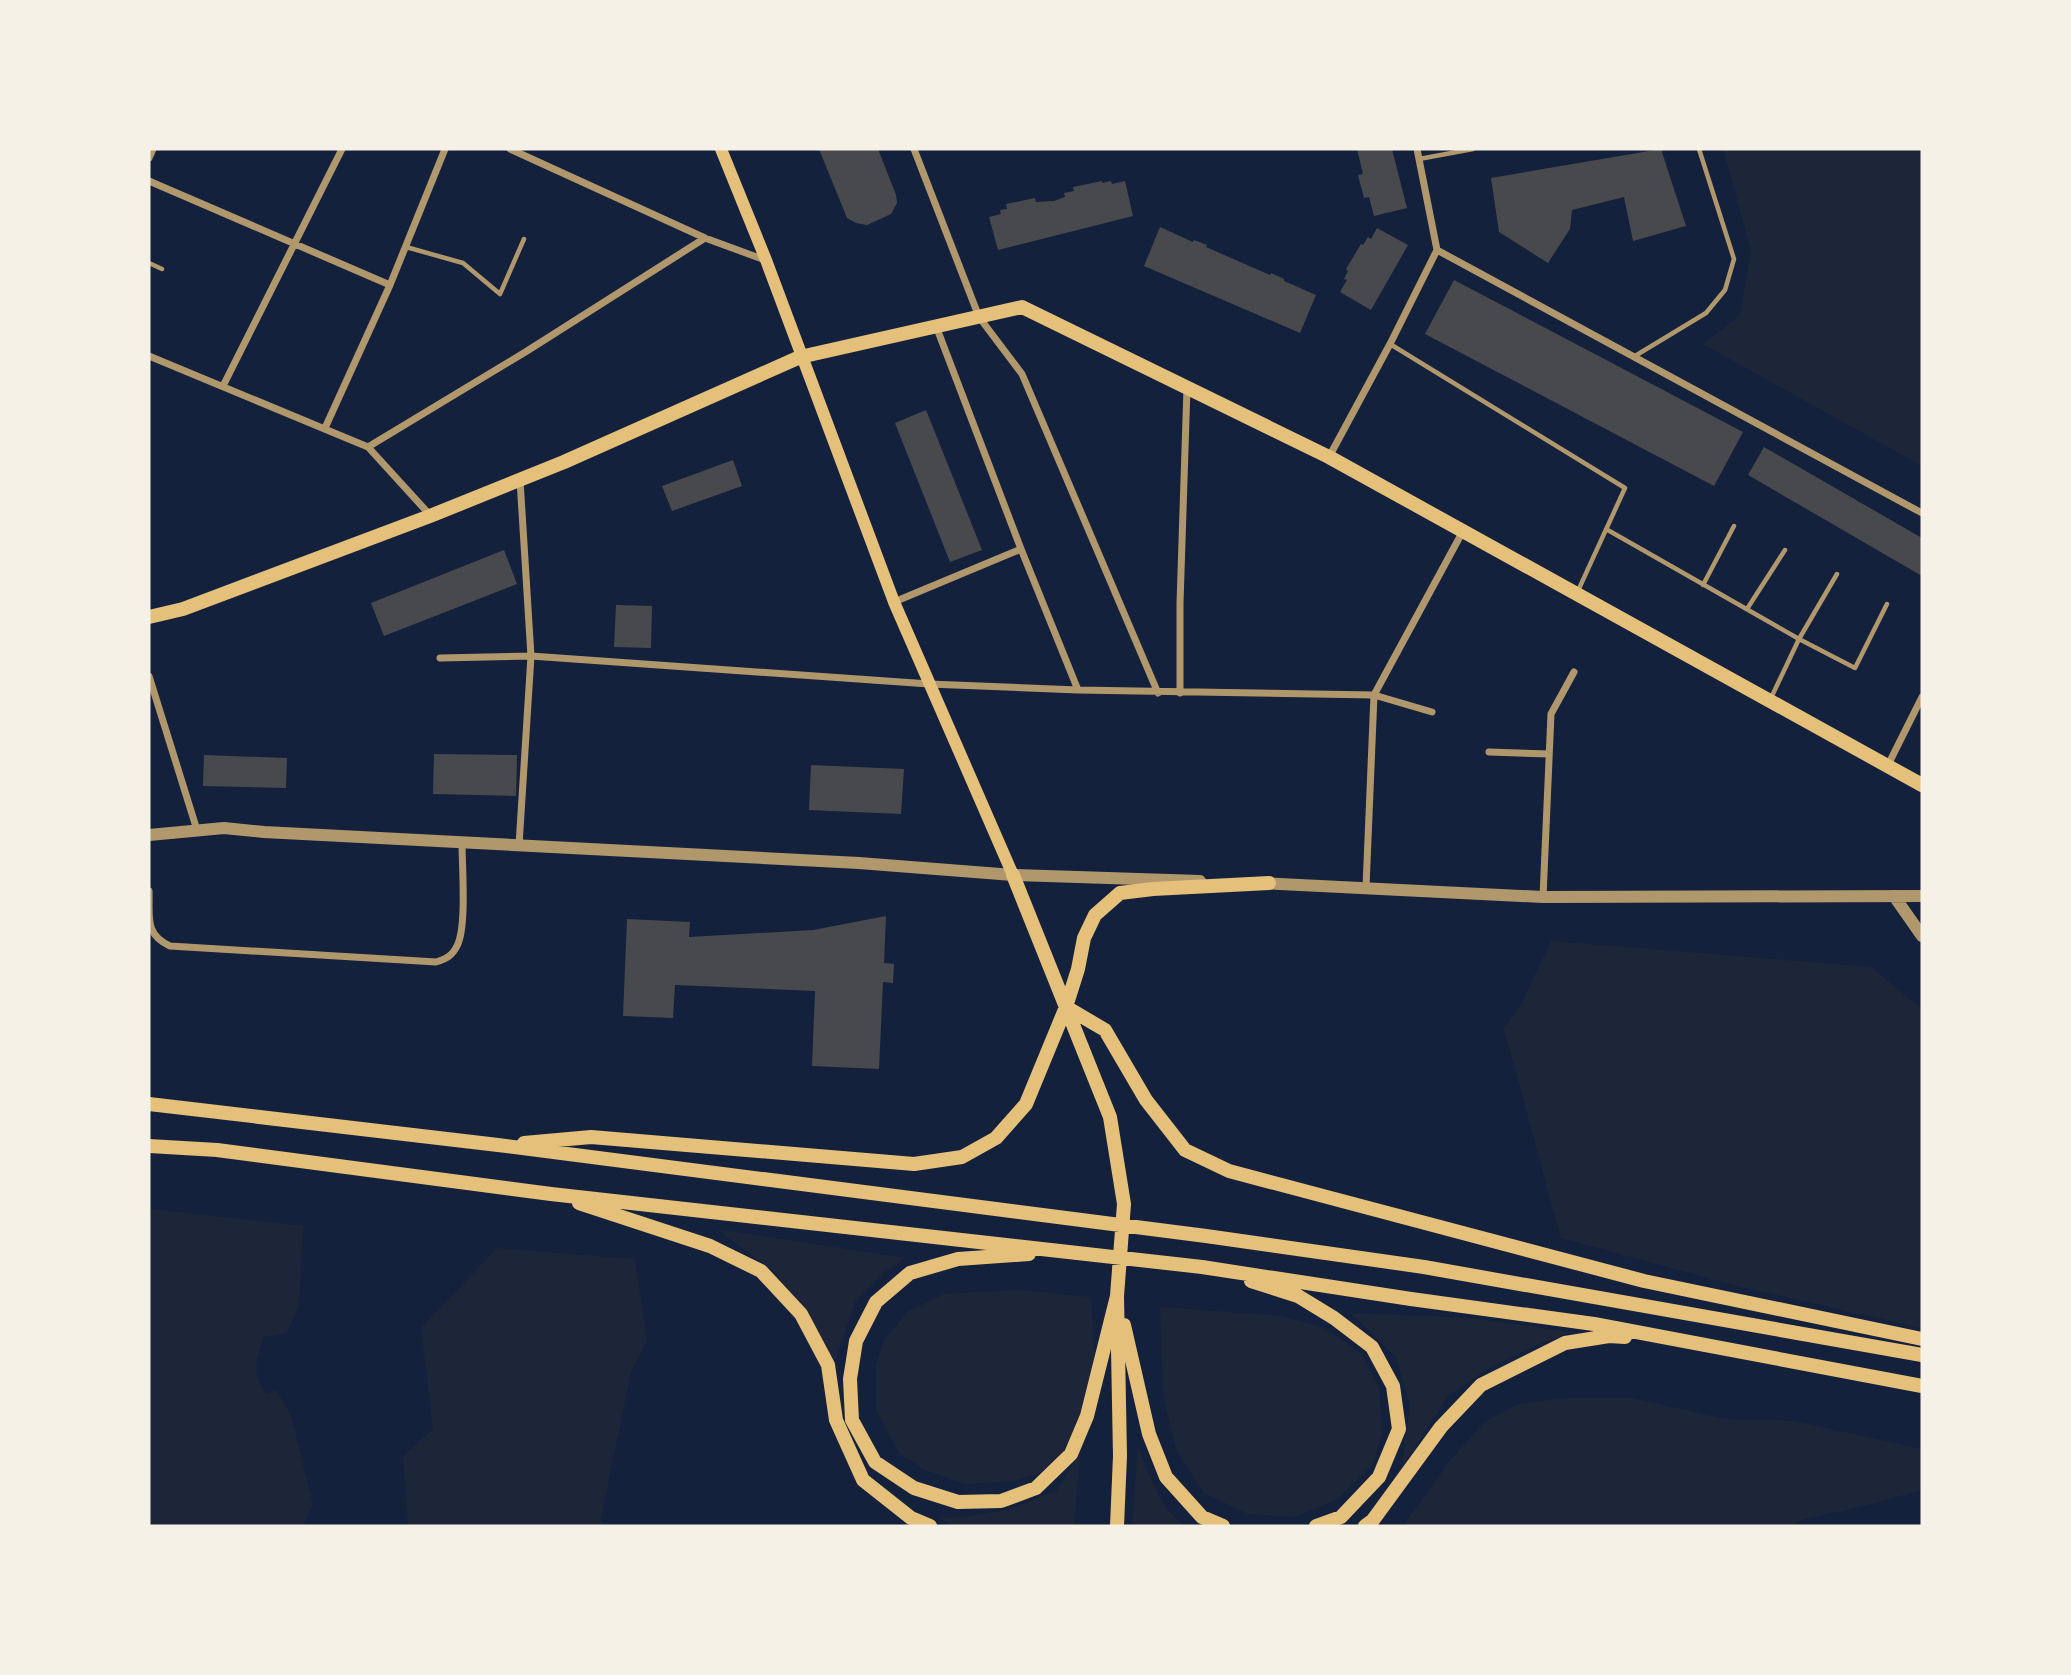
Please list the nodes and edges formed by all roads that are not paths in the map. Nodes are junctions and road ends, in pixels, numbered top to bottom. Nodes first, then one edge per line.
1 (153, 149) edge
2 (342, 149) edge
3 (444, 149) edge
4 (510, 149) edge
5 (721, 149) edge
6 (914, 149) edge
7 (1417, 149) edge
8 (1473, 149) edge
9 (1699, 149) edge
10 (149, 158) edge
11 (1419, 159) junction
12 (149, 181) edge
13 (705, 238) junction
14 (524, 239) dead end
15 (293, 243) junction
16 (405, 246) junction
17 (1437, 250) junction
18 (766, 260) junction
19 (149, 263) edge
20 (162, 269) dead end
21 (390, 285) junction
22 (979, 317) junction
23 (935, 325) junction
24 (1390, 344) junction
25 (149, 356) edge
26 (800, 357) junction
27 (1634, 357) junction
28 (223, 386) junction
29 (1187, 388) junction
30 (325, 428) junction
31 (368, 447) junction
32 (1329, 457) junction
33 (520, 478) junction
34 (1922, 513) edge
35 (430, 516) junction
36 (1734, 526) dead end
37 (1606, 529) junction
38 (1463, 531) junction
39 (1021, 549) junction
40 (1784, 550) dead end
41 (1837, 574) dead end
42 (1703, 584) junction
43 (1576, 593) junction
44 (894, 602) junction
45 (1887, 604) dead end
46 (1747, 609) junction
47 (149, 617) edge
48 (1799, 639) junction
49 (531, 656) junction
50 (440, 658) dead end
51 (1574, 672) dead end
52 (149, 676) edge
53 (929, 684) junction
54 (1079, 690) junction
55 (1158, 693) junction
56 (1180, 693) junction
57 (1374, 695) junction
58 (1922, 697) edge
59 (1770, 700) junction
60 (1432, 712) dead end
61 (1489, 752) dead end
62 (1549, 754) junction
63 (1888, 765) junction
64 (1922, 785) edge
65 (197, 830) junction
66 (149, 835) edge
67 (461, 843) junction
68 (519, 846) junction
69 (1013, 875) junction
70 (1269, 883) junction
71 (1366, 887) junction
72 (149, 891) edge
73 (1894, 896) junction
74 (1922, 896) edge
75 (1544, 897) junction
76 (1922, 936) edge
77 (1066, 1007) junction
78 (149, 1104) edge
79 (498, 1145) junction
80 (149, 1146) edge
81 (551, 1194) junction
82 (1065, 1251) junction
83 (1202, 1267) junction
84 (1117, 1296) junction
85 (1922, 1339) edge
86 (1680, 1340) junction
87 (1922, 1355) edge
88 (1922, 1386) edge
89 (930, 1526) edge
90 (1117, 1526) edge
91 (1223, 1526) edge
92 (1316, 1526) edge
93 (1365, 1526) edge

1 - 10 street
2 - 15 street
3 - 16 street
4 - 13 street
5 - 18 main road
6 - 22 street
7 - 11 street
8 - 11 lane
9 - 27 lane
11 - 17 street
12 - 15 street
13 - 18 street
13 - 31 street
14 - 16 lane
15 - 21 street
15 - 28 street
16 - 21 street
17 - 24 street
17 - 27 street
18 - 26 main road
19 - 20 lane
21 - 30 street
22 - 23 main road
22 - 29 main road
22 - 55 street
23 - 26 main road
23 - 39 street
24 - 32 street
24 - 37 lane
25 - 28 street
26 - 33 main road
26 - 44 main road
27 - 34 street
28 - 30 street
29 - 32 main road
29 - 56 street
30 - 31 street
31 - 35 street
32 - 38 main road
33 - 35 main road
33 - 49 street
35 - 47 main road
36 - 42 lane
37 - 42 lane
37 - 43 lane
38 - 43 main road
38 - 57 street
39 - 44 street
39 - 54 street
40 - 46 lane
41 - 48 lane
42 - 46 lane
43 - 59 main road
44 - 53 main road
45 - 48 lane
46 - 48 lane
48 - 59 lane
49 - 50 street
49 - 53 street
49 - 68 street
51 - 62 street
52 - 65 street
53 - 54 street
53 - 69 main road
54 - 55 street
55 - 56 street
56 - 57 street
57 - 60 street
57 - 71 street
58 - 63 street
59 - 63 main road
61 - 62 street
62 - 75 street
63 - 64 main road
65 - 66 street
65 - 67 street
67 - 68 street
67 - 72 street
68 - 69 street
69 - 70 street
69 - 77 main road
70 - 71 street
70 - 77 main road
71 - 75 street
73 - 74 street
73 - 75 street
73 - 76 street
77 - 79 main road
77 - 84 main road
77 - 85 main road
78 - 79 main road
79 - 87 main road
80 - 81 main road
81 - 82 main road
81 - 89 main road
82 - 83 main road
82 - 84 main road
83 - 86 main road
83 - 92 main road
84 - 90 main road
84 - 91 main road
86 - 88 main road
86 - 93 main road

